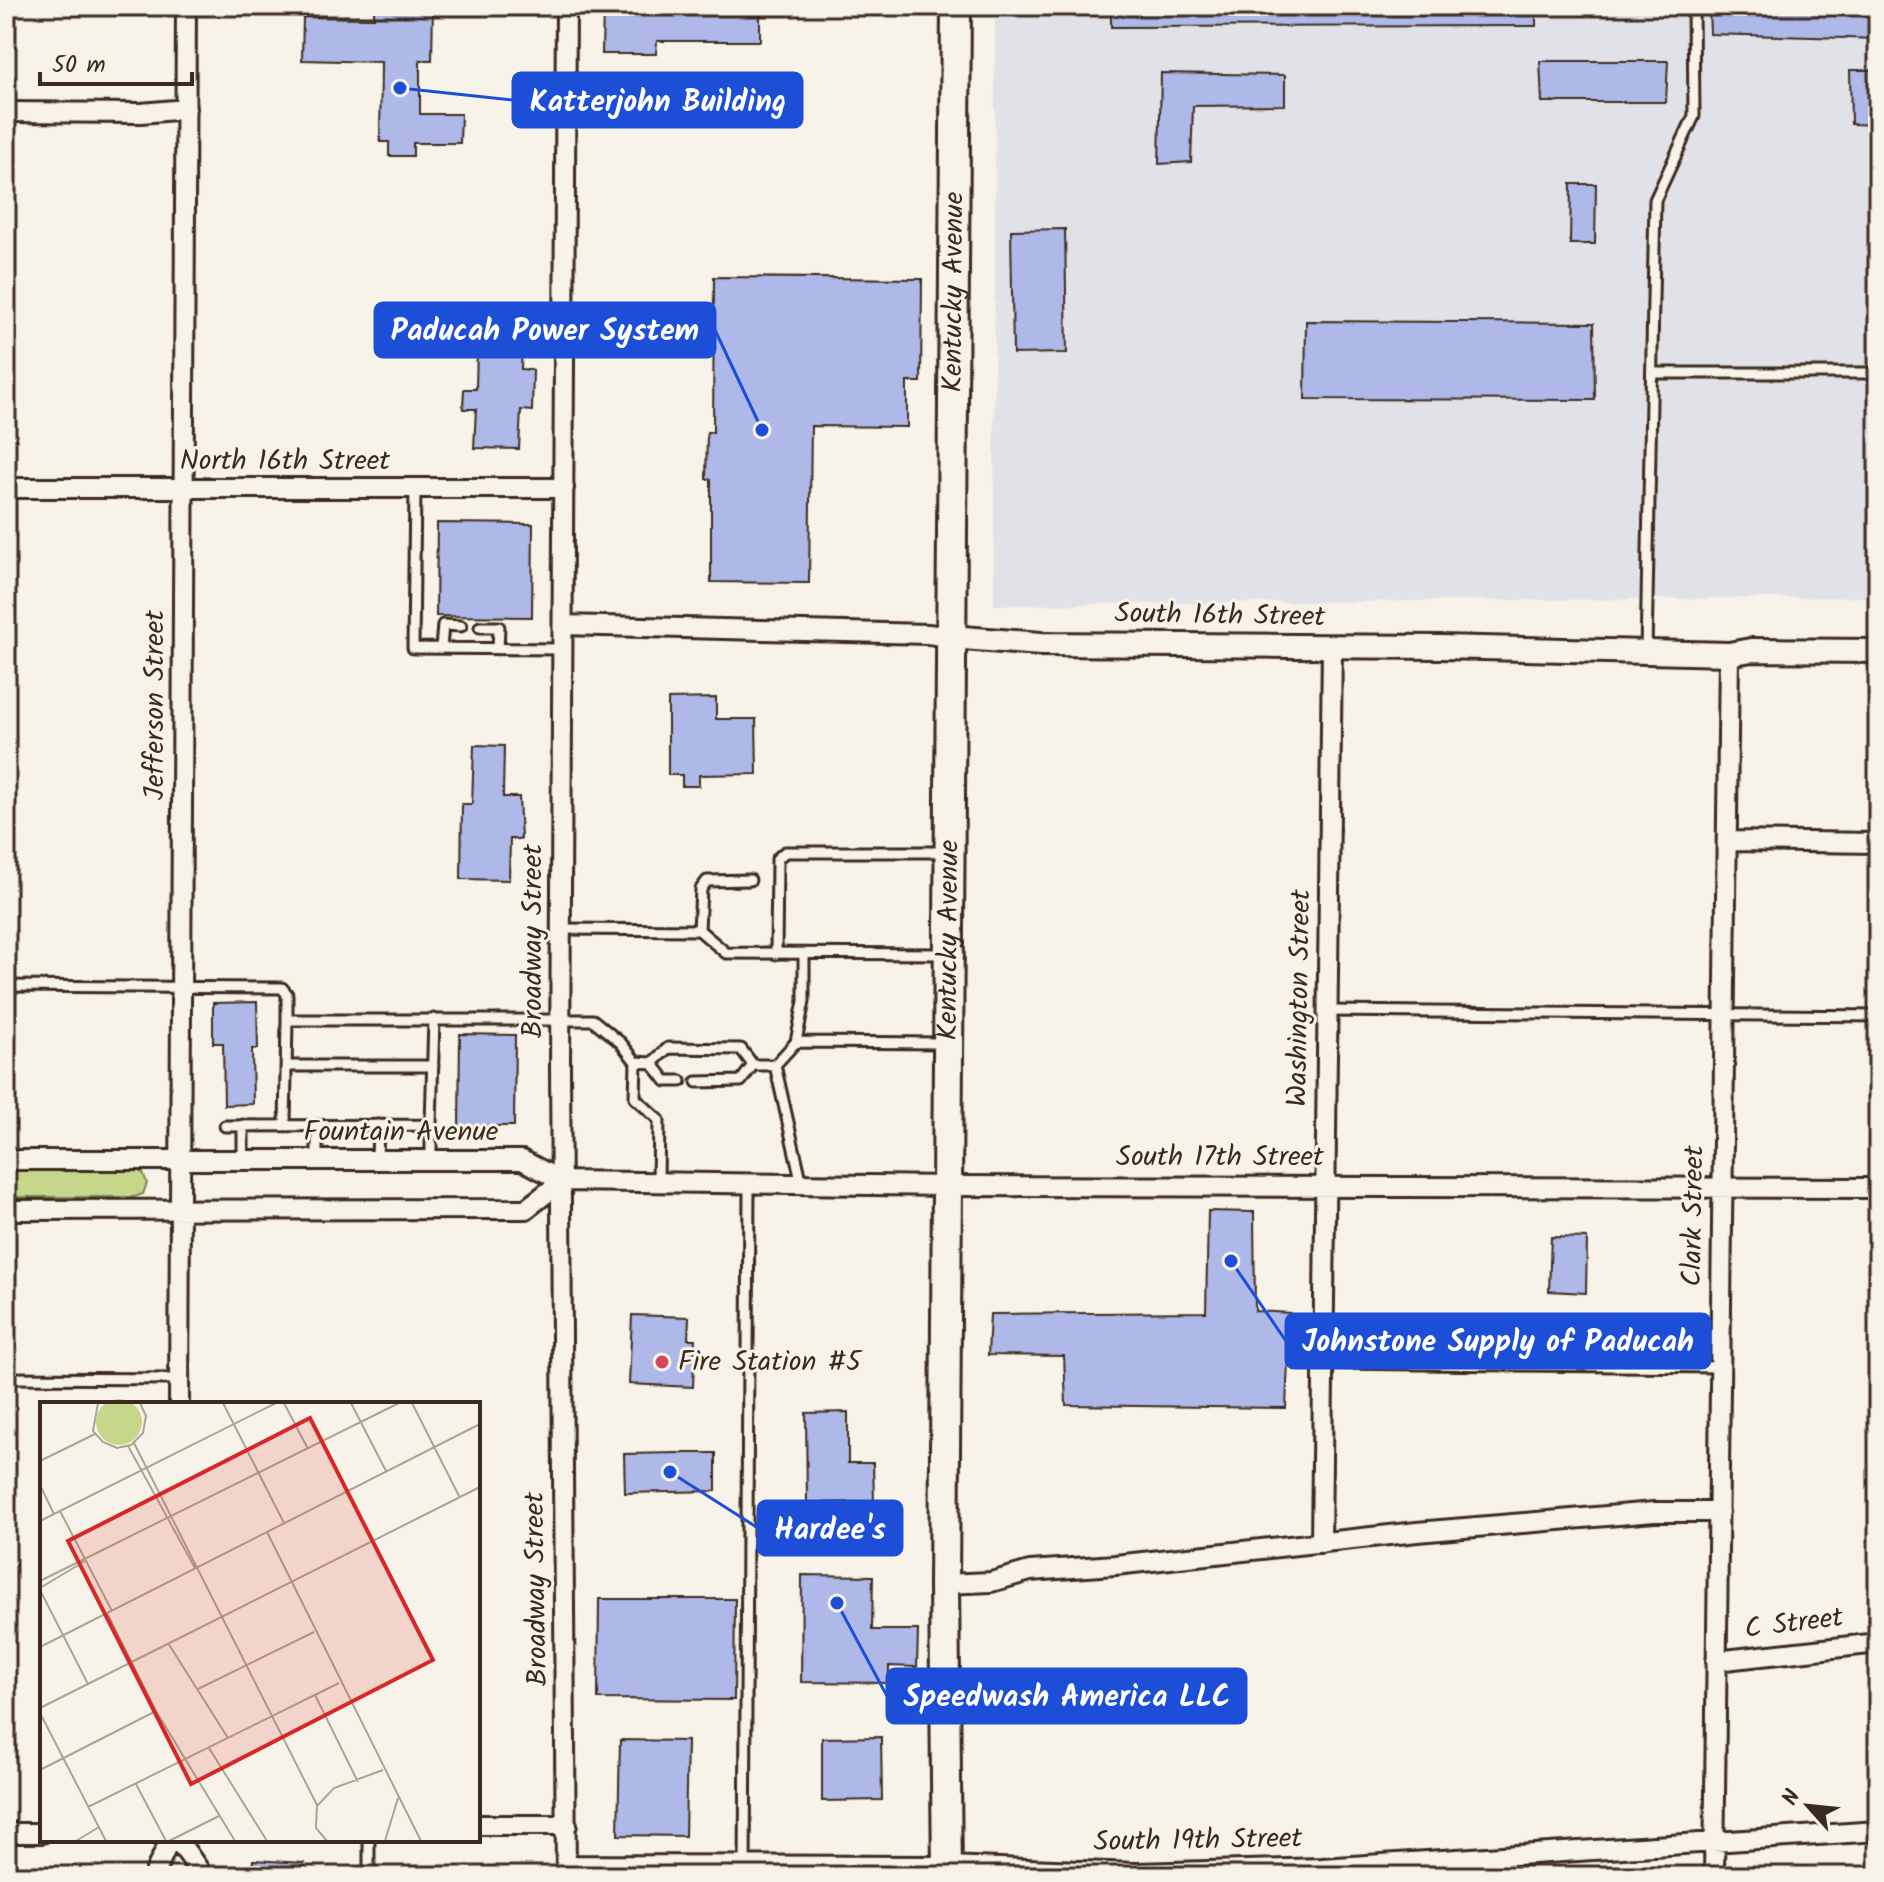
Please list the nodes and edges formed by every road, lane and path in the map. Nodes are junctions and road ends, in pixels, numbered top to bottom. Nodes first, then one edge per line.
1 (186, 6) edge
2 (566, 6) edge
3 (956, 6) edge
4 (1693, 6) edge
5 (186, 109) junction
6 (6, 112) edge
7 (1652, 373) junction
8 (1878, 373) edge
9 (6, 488) edge
10 (564, 488) junction
11 (184, 489) junction
12 (415, 489) junction
13 (563, 625) junction
14 (461, 626) dead end
15 (480, 627) dead end
16 (950, 637) junction
17 (1332, 647) junction
18 (441, 648) junction
19 (498, 649) junction
20 (562, 649) junction
21 (1878, 651) edge
22 (1646, 652) junction
23 (1729, 654) junction
24 (1727, 841) junction
25 (1878, 843) edge
26 (950, 852) junction
27 (750, 880) dead end
28 (561, 929) junction
29 (699, 930) junction
30 (776, 954) junction
31 (949, 954) junction
32 (804, 955) junction
33 (6, 986) edge
34 (182, 986) junction
35 (1327, 1011) junction
36 (1725, 1015) junction
37 (1878, 1016) edge
38 (560, 1018) junction
39 (434, 1019) junction
40 (287, 1020) junction
41 (796, 1042) junction
42 (949, 1043) junction
43 (636, 1062) junction
44 (652, 1063) junction
45 (753, 1065) junction
46 (775, 1065) junction
47 (286, 1066) junction
48 (433, 1066) junction
49 (681, 1081) dead end
50 (697, 1082) dead end
51 (243, 1125) junction
52 (285, 1125) junction
53 (317, 1125) junction
54 (378, 1125) junction
55 (431, 1125) junction
56 (225, 1126) dead end
57 (6, 1160) edge
58 (243, 1160) junction
59 (317, 1160) junction
60 (377, 1160) junction
61 (431, 1160) junction
62 (181, 1161) junction
63 (562, 1181) junction
64 (658, 1182) junction
65 (749, 1183) junction
66 (802, 1184) junction
67 (1325, 1185) junction
68 (949, 1186) junction
69 (1723, 1188) junction
70 (1878, 1188) edge
71 (6, 1210) edge
72 (181, 1211) junction
73 (1323, 1363) junction
74 (1720, 1367) junction
75 (6, 1378) edge
76 (179, 1379) junction
77 (179, 1402) edge
78 (1719, 1512) junction
79 (1321, 1543) junction
80 (944, 1584) junction
81 (1878, 1643) edge
82 (1716, 1661) junction
83 (480, 1825) edge
84 (567, 1825) junction
85 (1878, 1831) edge
86 (6, 1833) edge
87 (40, 1833) edge
88 (169, 1842) edge
89 (179, 1842) edge
90 (369, 1842) edge
91 (1714, 1842) junction
92 (566, 1871) edge
93 (745, 1871) edge
94 (947, 1871) edge
95 (1322, 1872) edge
96 (1136, 1874) edge
97 (155, 1876) edge
98 (199, 1876) edge
99 (369, 1876) edge
100 (1714, 1876) edge

1 - 5 street, Jefferson Street
2 - 10 street, Broadway Street
3 - 16 main road, Kentucky Avenue
4 - 7 lane
5 - 6 street
5 - 11 street, Jefferson Street
7 - 8 lane
7 - 22 lane
9 - 11 street, North 16th Street
10 - 12 street, North 16th Street
10 - 13 street, Broadway Street
11 - 12 street, North 16th Street
11 - 34 street, Jefferson Street
12 - 18 lane
13 - 16 street, South 16th Street
13 - 20 street, Broadway Street
14 - 18 lane
15 - 19 lane
16 - 17 street, South 16th Street
16 - 26 main road, Kentucky Avenue
17 - 22 street, South 16th Street
17 - 35 street, Washington Street
18 - 19 lane
19 - 20 lane
20 - 28 street, Broadway Street
21 - 23 street, South 16th Street
22 - 23 street, South 16th Street
23 - 24 street, Clark Street
24 - 25 street
24 - 36 street, Clark Street
26 - 30 lane
26 - 31 main road, Kentucky Avenue
27 - 29 lane
28 - 29 lane
28 - 38 street, Broadway Street
29 - 30 lane
30 - 32 lane
31 - 32 lane
31 - 42 main road, Kentucky Avenue
32 - 41 lane
33 - 34 lane
34 - 40 lane
34 - 62 street, Jefferson Street
35 - 36 lane
35 - 67 street, Washington Street
36 - 37 lane
36 - 69 street, Clark Street
38 - 39 lane
38 - 43 lane
38 - 63 street, Broadway Street
39 - 40 lane
39 - 48 lane
40 - 47 lane
41 - 42 lane
41 - 46 lane
42 - 68 main road, Kentucky Avenue
43 - 44 lane
43 - 64 lane
44 - 45 lane
44 - 49 lane
45 - 46 lane
45 - 50 lane
46 - 66 lane
47 - 48 lane
47 - 52 lane
48 - 55 lane
51 - 52 lane
51 - 56 lane
51 - 58 lane
52 - 53 lane
53 - 54 lane
53 - 59 lane
54 - 55 lane
54 - 60 lane
55 - 61 lane
57 - 62 street, Fountain Avenue
58 - 59 street, Fountain Avenue
58 - 62 street, Fountain Avenue
59 - 60 street, Fountain Avenue
60 - 61 street, Fountain Avenue
61 - 63 street, Fountain Avenue
62 - 72 street, Jefferson Street
63 - 64 street, South 17th Street
63 - 72 street
63 - 84 street, Broadway Street
64 - 65 street, South 17th Street
65 - 66 street, South 17th Street
65 - 93 lane
66 - 68 street, South 17th Street
67 - 68 street, South 17th Street
67 - 69 street, South 17th Street
67 - 73 street, Washington Street
68 - 80 main road, Kentucky Avenue
69 - 70 street, South 17th Street
69 - 74 street, Clark Street
71 - 72 street
72 - 76 street, Jefferson Street
73 - 74 lane
73 - 79 street, Washington Street
74 - 78 street, Clark Street
75 - 76 lane
76 - 77 street, Jefferson Street
78 - 79 street
78 - 82 street, Clark Street
79 - 80 street
80 - 94 main road, Kentucky Avenue
81 - 82 street, C Street
82 - 91 street, Clark Street
83 - 84 street
84 - 92 street, Broadway Street
85 - 91 street, South 19th Street
86 - 87 street
88 - 97 street
89 - 98 street
90 - 99 lane
91 - 95 street, South 19th Street
91 - 100 street, Clark Street
92 - 93 street, South 19th Street
93 - 94 street, South 19th Street
94 - 96 street, South 19th Street
95 - 96 street, South 19th Street

